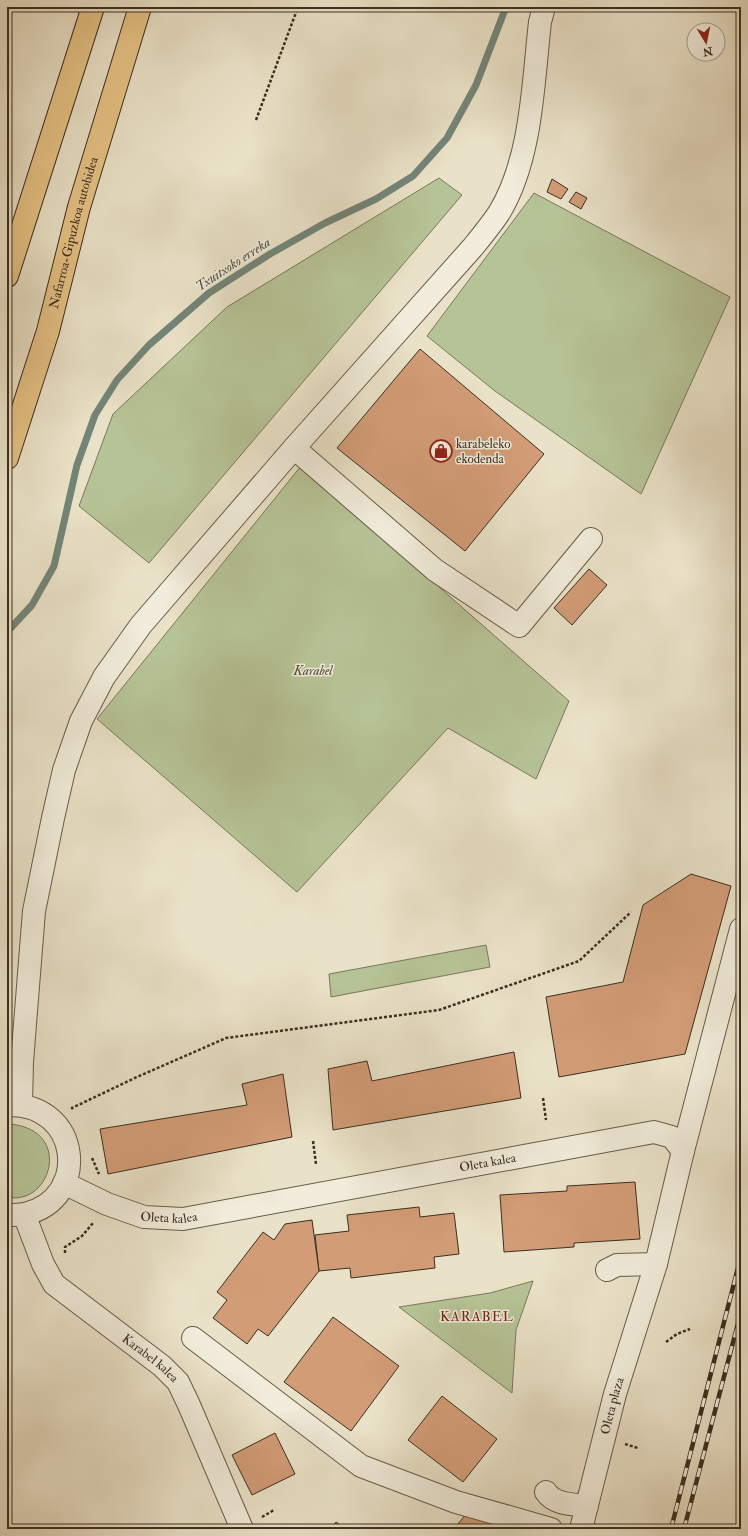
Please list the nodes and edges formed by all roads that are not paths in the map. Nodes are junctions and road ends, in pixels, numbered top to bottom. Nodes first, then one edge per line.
1 (93, 7) edge
2 (140, 7) edge
3 (544, 7) edge
4 (7, 276) edge
5 (294, 448) junction
6 (7, 458) edge
7 (591, 540) dead end
8 (741, 929) edge
9 (14, 1105) edge
10 (683, 1152) junction
11 (64, 1183) junction
12 (15, 1214) edge
13 (656, 1264) junction
14 (608, 1270) dead end
15 (193, 1338) dead end
16 (546, 1492) dead end
17 (587, 1506) junction
18 (249, 1525) edge
19 (550, 1529) edge
20 (581, 1529) edge

1 - 4 highway
2 - 6 highway, Nafarroa-Gipuzkoa autobidea
3 - 5 street
5 - 7 street
5 - 9 street
8 - 10 street
9 - 11 street
10 - 11 street, Oleta kalea
10 - 13 street, Oleta plaza
11 - 12 street
12 - 18 street, Karabel kalea
13 - 14 street
13 - 17 street, Oleta plaza
15 - 19 street
16 - 17 street
17 - 20 street

